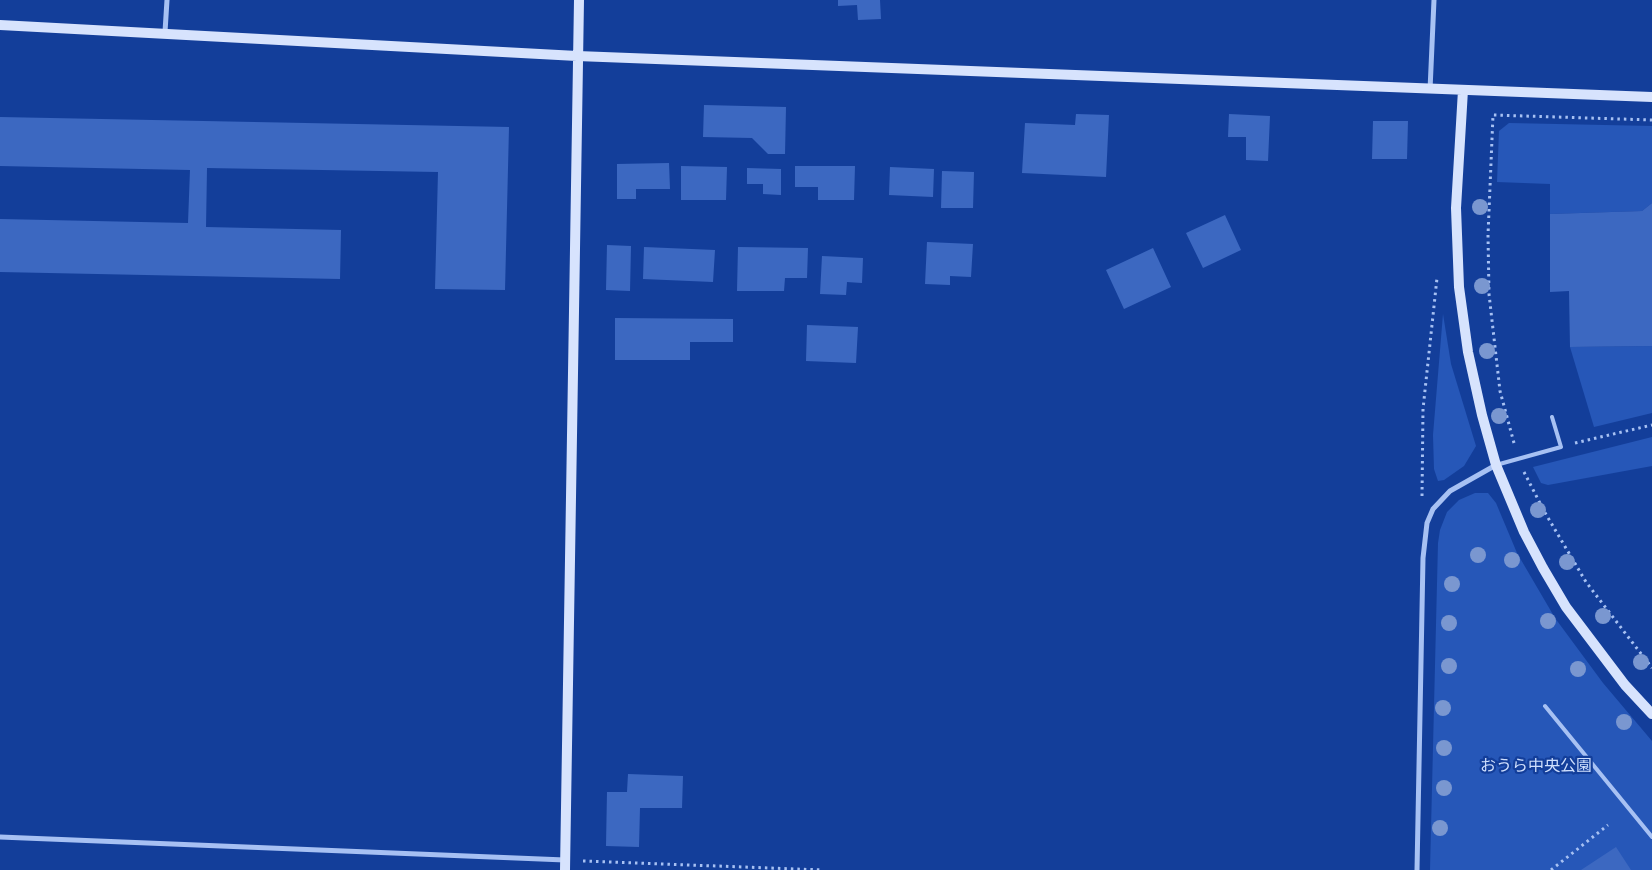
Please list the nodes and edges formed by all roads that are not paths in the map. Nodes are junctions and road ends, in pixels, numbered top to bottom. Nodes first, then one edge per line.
1 (167, 0) edge
2 (579, 0) edge
3 (1434, 0) edge
4 (0, 25) edge
5 (166, 32) junction
6 (577, 56) junction
7 (1430, 90) junction
8 (1463, 90) junction
9 (1652, 97) edge
10 (1552, 416) dead end
11 (1496, 465) junction
12 (1545, 706) dead end
13 (1652, 714) edge
14 (0, 837) edge
15 (1652, 837) edge
16 (565, 865) edge
17 (1417, 870) edge

1 - 5 street
2 - 6 street
3 - 7 street
4 - 5 street
5 - 6 street
6 - 7 street
6 - 16 street
7 - 8 street
8 - 9 street
8 - 11 street
10 - 11 lane
11 - 13 street
11 - 17 street
12 - 15 lane
14 - 16 street

